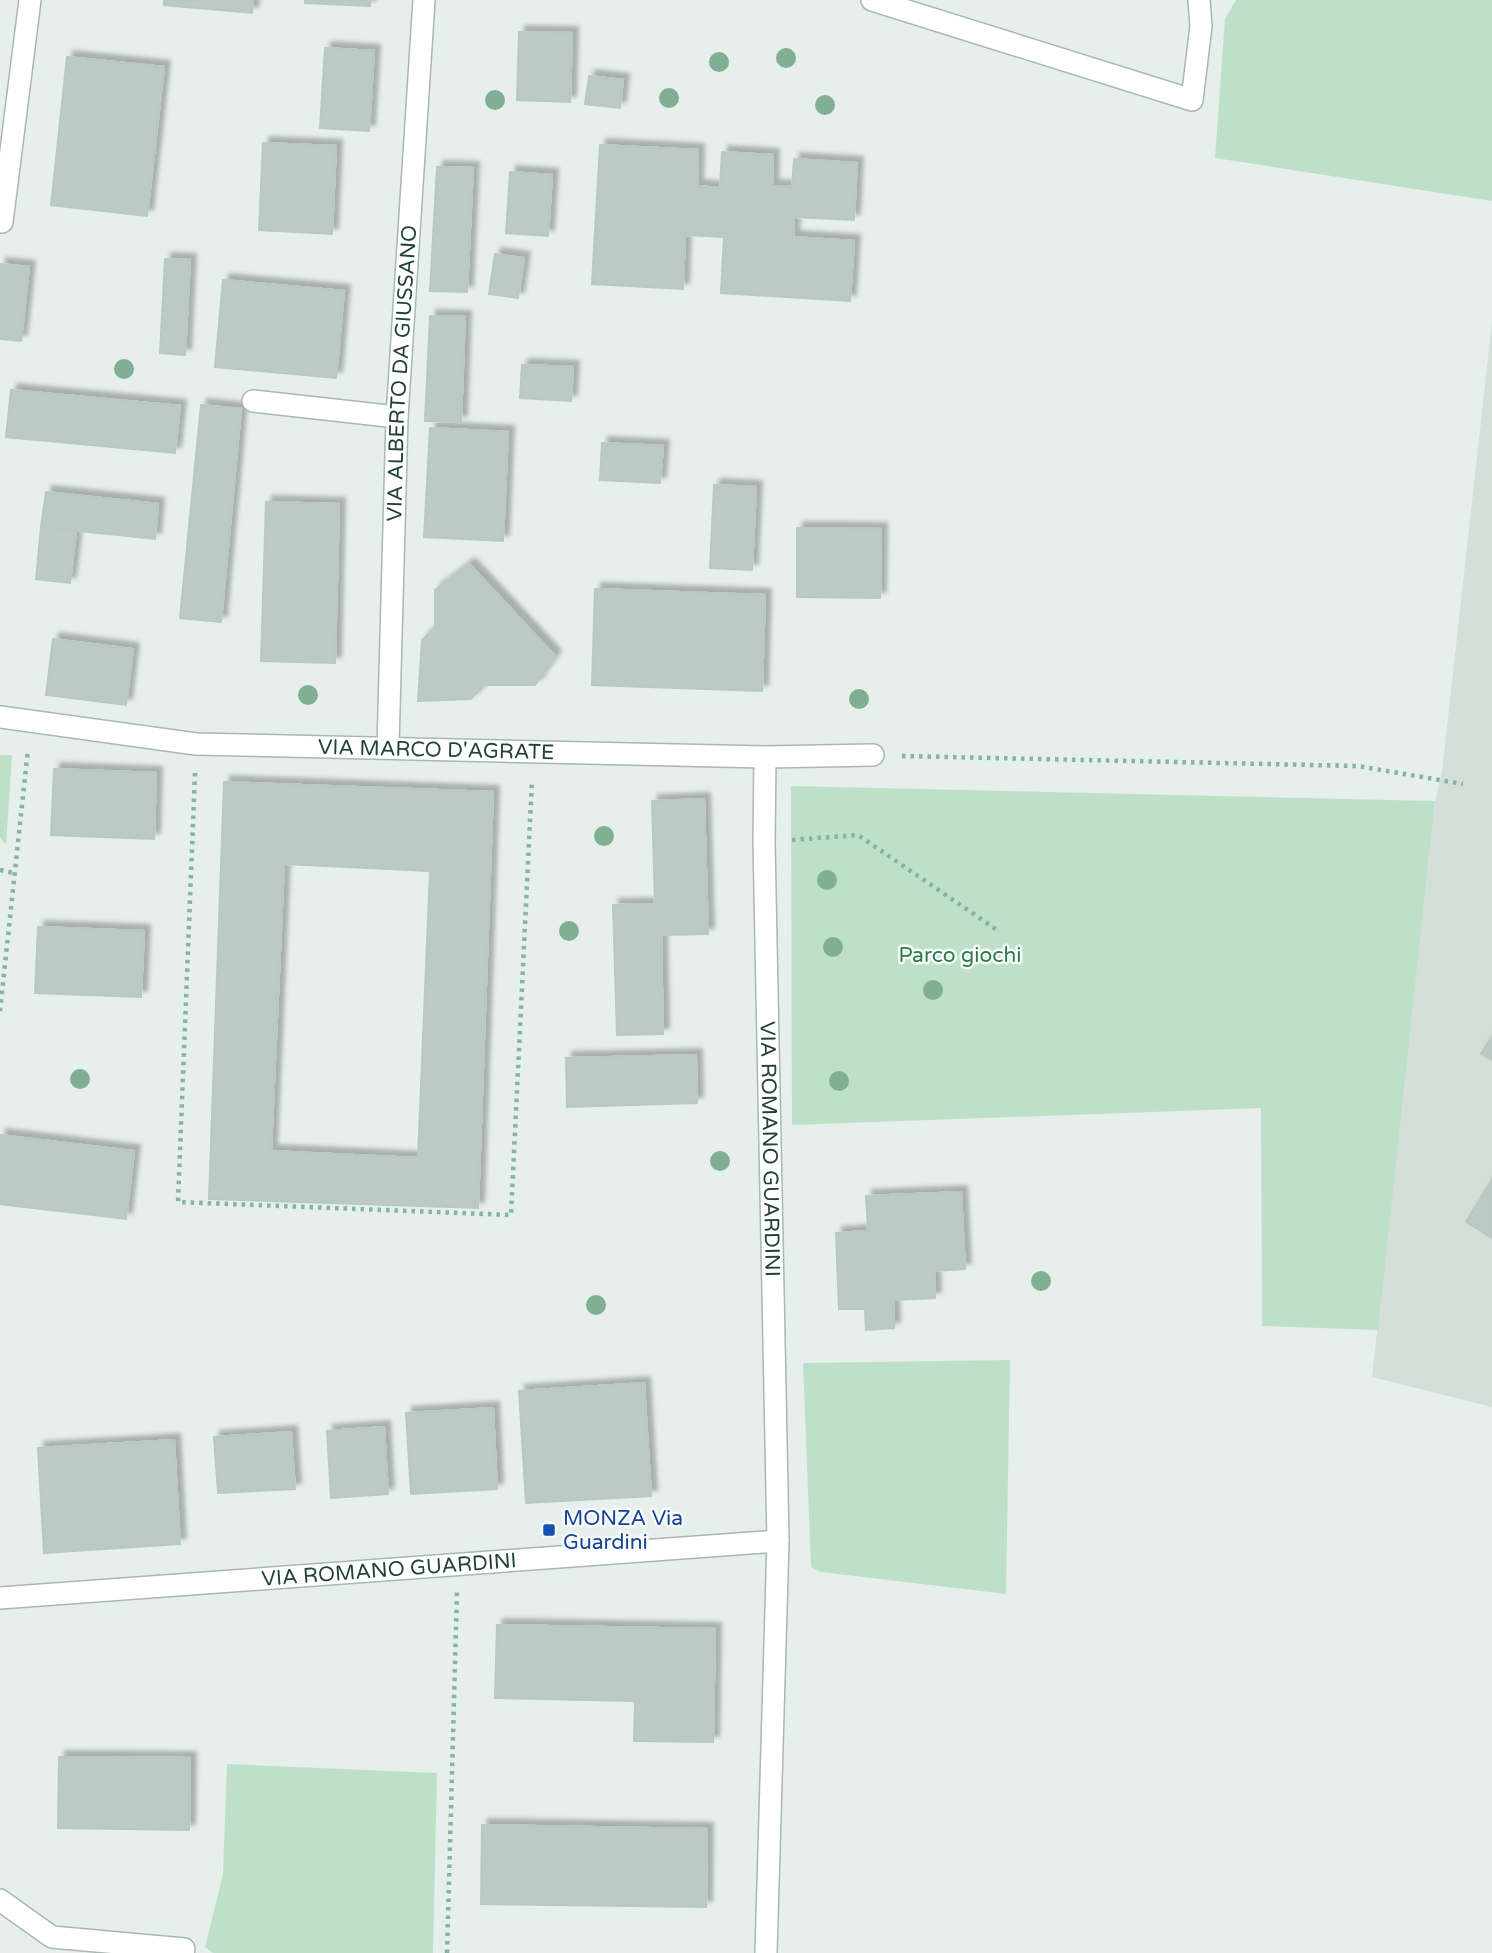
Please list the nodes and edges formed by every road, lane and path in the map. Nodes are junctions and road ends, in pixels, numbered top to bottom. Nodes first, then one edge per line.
1 (30, 0) edge
2 (424, 0) edge
3 (872, 0) edge
4 (1199, 0) edge
5 (1217, 0) edge
6 (1200, 26) junction
7 (2, 222) dead end
8 (253, 401) dead end
9 (397, 417) junction
10 (0, 717) edge
11 (31, 720) junction
12 (196, 744) junction
13 (388, 746) junction
14 (533, 752) junction
15 (873, 755) joint
16 (765, 757) junction
17 (1463, 784) dead end
18 (764, 842) junction
19 (0, 870) edge
20 (14, 873) junction
21 (1000, 932) dead end
22 (0, 1011) edge
23 (778, 1541) junction
24 (457, 1562) junction
25 (0, 1598) edge
26 (0, 1900) edge
27 (184, 1949) dead end
28 (447, 1953) edge
29 (766, 1953) edge

1 - 7 street
2 - 9 street, VIA ALBERTO DA GIUSSANO
3 - 6 street
4 - 6 street
5 - 6 street
8 - 9 street
9 - 13 street, VIA ALBERTO DA GIUSSANO
10 - 11 street, VIA MARCO D'AGRATE
11 - 12 street, VIA MARCO D'AGRATE
11 - 20 path
12 - 13 street, VIA MARCO D'AGRATE
12 - 14 path
13 - 14 street, VIA MARCO D'AGRATE
14 - 16 street, VIA MARCO D'AGRATE
15 - 16 street, VIA MARCO D'AGRATE
15 - 17 path
16 - 18 street, VIA ROMANO GUARDINI
18 - 21 path
18 - 23 street, VIA ROMANO GUARDINI
19 - 20 path
20 - 22 path
23 - 24 street, VIA ROMANO GUARDINI
23 - 29 street, VIA ROMANO GUARDINI
24 - 25 street, VIA ROMANO GUARDINI
24 - 28 path
26 - 27 street

